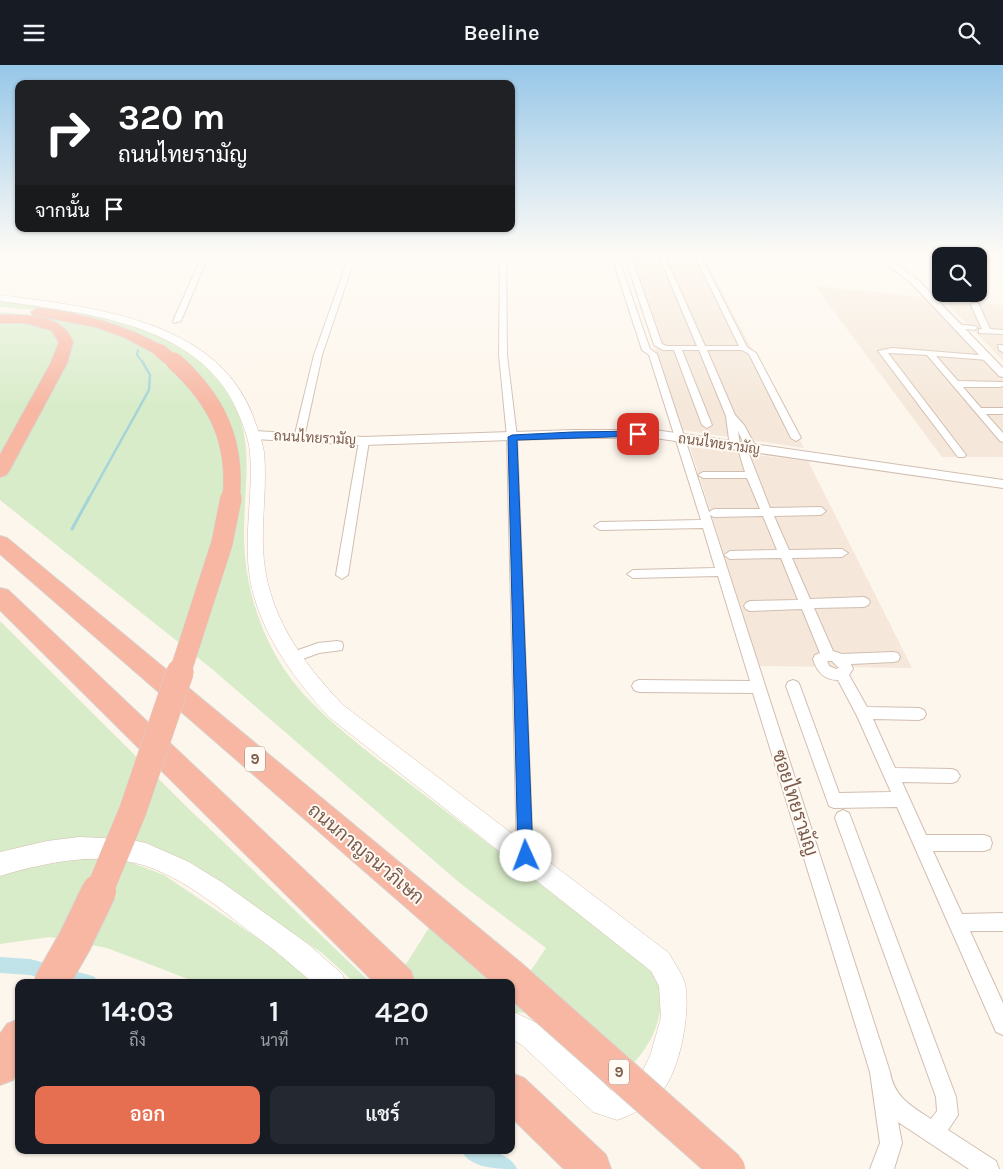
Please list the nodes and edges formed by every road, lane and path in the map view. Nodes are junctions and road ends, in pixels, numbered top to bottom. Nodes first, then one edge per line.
1 (975, 305) dead end
2 (51, 306) edge
3 (184, 306) edge
4 (335, 306) edge
5 (503, 306) edge
6 (631, 306) edge
7 (645, 306) edge
8 (683, 306) edge
9 (723, 306) edge
10 (938, 306) edge
11 (0, 308) edge
12 (0, 319) edge
13 (177, 321) dead end
14 (959, 327) junction
15 (983, 330) junction
16 (1003, 332) edge
17 (744, 347) junction
18 (677, 348) junction
19 (702, 348) junction
20 (929, 353) junction
21 (991, 361) junction
22 (1001, 379) edge
23 (955, 384) junction
24 (978, 411) junction
25 (1003, 411) edge
26 (731, 416) junction
27 (707, 425) dead end
28 (254, 435) junction
29 (512, 437) junction
30 (299, 438) junction
31 (680, 438) junction
32 (796, 438) dead end
33 (1003, 439) edge
34 (364, 441) junction
35 (747, 448) junction
36 (961, 455) dead end
37 (751, 469) junction
38 (0, 471) edge
39 (703, 475) dead end
40 (1003, 484) edge
41 (821, 511) dead end
42 (767, 512) junction
43 (710, 519) junction
44 (600, 526) dead end
45 (0, 543) edge
46 (842, 553) dead end
47 (730, 555) dead end
48 (785, 555) junction
49 (722, 572) junction
50 (633, 574) dead end
51 (342, 575) dead end
52 (0, 596) edge
53 (864, 602) dead end
54 (807, 604) junction
55 (750, 606) dead end
56 (337, 646) dead end
57 (893, 657) dead end
58 (292, 659) junction
59 (837, 663) junction
60 (638, 686) dead end
61 (793, 686) dead end
62 (758, 687) junction
63 (863, 713) junction
64 (919, 715) dead end
65 (890, 775) junction
66 (952, 776) dead end
67 (901, 799) junction
68 (843, 818) dead end
69 (921, 843) junction
70 (984, 843) dead end
71 (526, 856) junction
72 (0, 864) edge
73 (1003, 922) edge
74 (957, 923) junction
75 (54, 979) edge
76 (329, 979) edge
77 (396, 979) edge
78 (514, 979) edge
79 (515, 979) edge
80 (1001, 1018) edge
81 (515, 1026) edge
82 (15, 1043) edge
83 (0, 1067) edge
84 (882, 1084) junction
85 (515, 1095) edge
86 (932, 1133) junction
87 (592, 1169) edge
88 (728, 1169) edge
89 (881, 1169) edge
90 (988, 1169) edge

1 - 15 street
2 - 28 main road
3 - 13 street
4 - 30 street
5 - 29 street
6 - 31 street, ซอยไทยรามัญ
7 - 18 street
8 - 19 street
9 - 17 street
10 - 14 street
11 - 75 highway, bridge
12 - 38 highway
14 - 15 street
14 - 21 street
15 - 16 street
17 - 19 street
17 - 32 street
18 - 19 street
18 - 27 street
19 - 26 street
20 - 21 street
20 - 23 street
20 - 36 street
21 - 22 street
22 - 23 street
23 - 24 street
24 - 25 street
24 - 33 street
26 - 35 street
26 - 35 street
28 - 30 street, ถนนไทยรามัญ
28 - 58 main road
29 - 31 street, ถนนไทยรามัญ
29 - 34 street, ถนนไทยรามัญ
29 - 71 street
30 - 34 street, ถนนไทยรามัญ
31 - 35 street, ถนนไทยรามัญ
31 - 43 street, ซอยไทยรามัญ
34 - 51 street
35 - 37 street
35 - 40 street, ถนนไทยรามัญ
37 - 39 street
37 - 42 street
41 - 42 street
42 - 43 street
42 - 48 street
43 - 44 street
43 - 49 street, ซอยไทยรามัญ
45 - 78 highway, ถนนกาญจนาภิเษก / 9, bridge
46 - 48 street
47 - 48 street
48 - 54 street
49 - 50 street
49 - 62 street, ซอยไทยรามัญ
52 - 77 highway
53 - 54 street
54 - 55 street
54 - 59 street
56 - 58 street
57 - 59 street
58 - 71 main road
59 - 63 street
60 - 62 street
61 - 67 street
62 - 84 street, ซอยไทยรามัญ
63 - 64 street
63 - 65 street
65 - 66 street
65 - 67 street
67 - 69 street
68 - 86 street
69 - 70 street
69 - 74 street
71 - 81 main road
72 - 76 main road
73 - 74 street
74 - 80 street
79 - 88 highway, ถนนกาญจนาภิเษก / 9, bridge
82 - 83 highway
84 - 86 street
84 - 89 street, ซอยไทยรามัญ
85 - 87 highway
86 - 90 street

